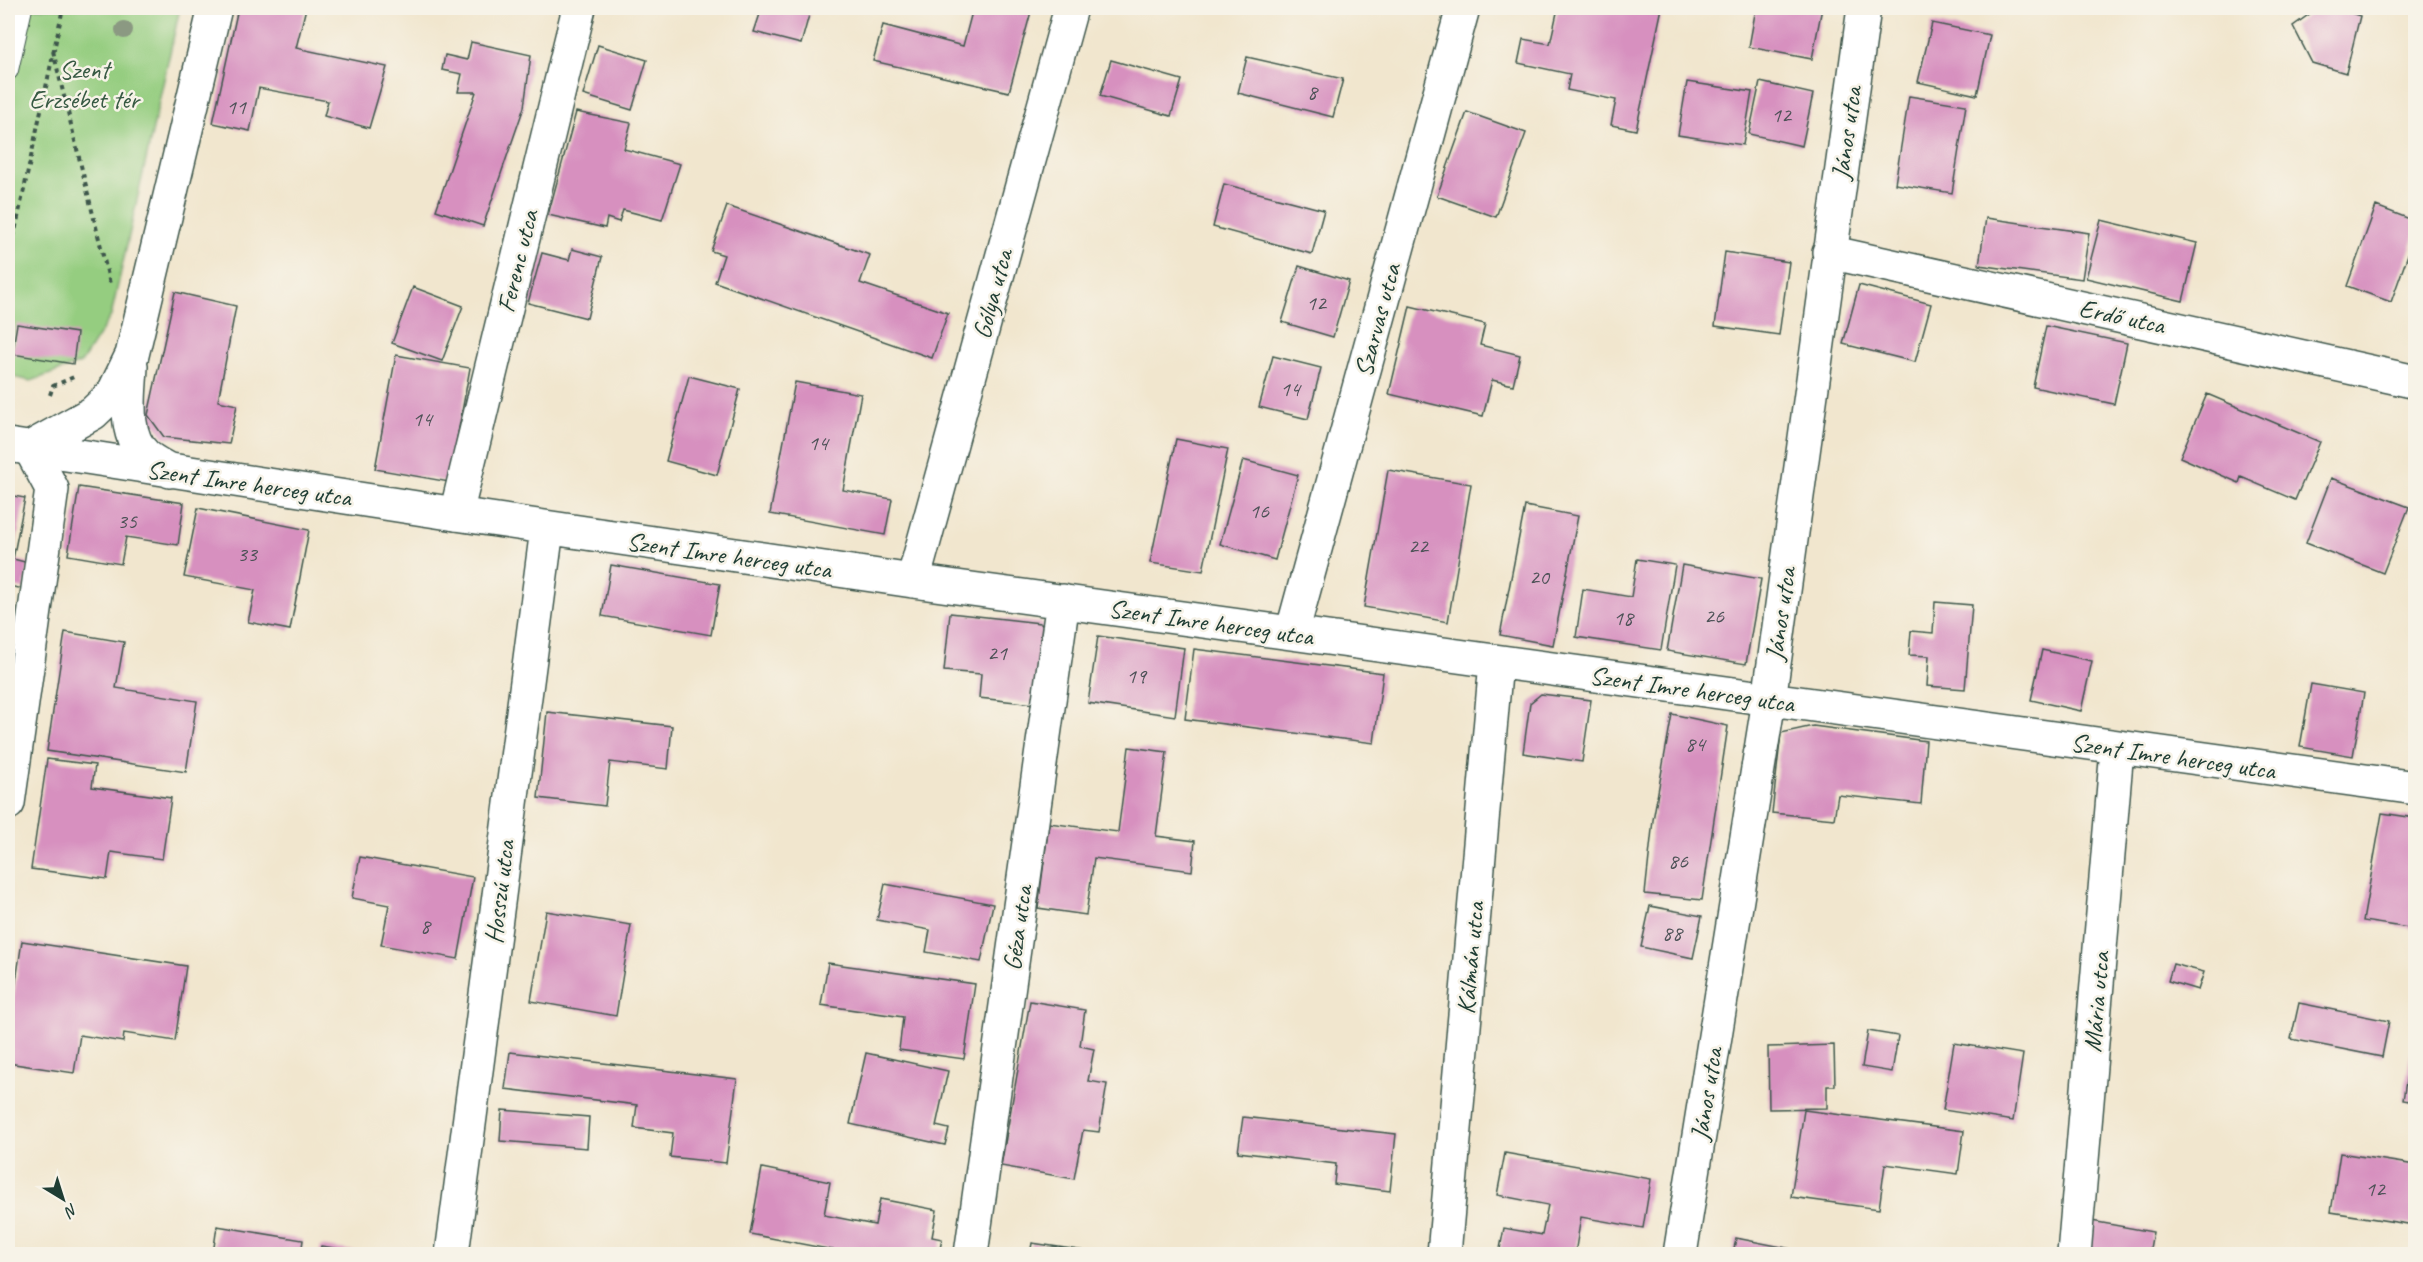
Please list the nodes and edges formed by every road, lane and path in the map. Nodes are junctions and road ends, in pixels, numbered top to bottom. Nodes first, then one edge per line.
1 (22, 8) edge
2 (63, 8) edge
3 (215, 8) edge
4 (579, 8) edge
5 (1071, 8) edge
6 (1463, 8) edge
7 (1864, 8) edge
8 (53, 51) junction
9 (8, 70) edge
10 (1829, 252) junction
11 (8, 264) edge
12 (113, 295) dead end
13 (132, 355) junction
14 (2415, 382) edge
15 (19, 446) edge
16 (171, 472) junction
17 (456, 514) junction
18 (547, 529) junction
19 (913, 581) junction
20 (1063, 601) junction
21 (1292, 633) junction
22 (1496, 662) junction
23 (1769, 700) junction
24 (2117, 749) junction
25 (2415, 788) edge
26 (8, 803) edge
27 (452, 1254) edge
28 (971, 1254) edge
29 (1444, 1254) edge
30 (1680, 1254) edge
31 (2074, 1254) edge

1 - 9 lane
2 - 8 path
3 - 13 street
4 - 17 street, Ferenc utca
5 - 19 street, Gólya utca
6 - 21 street, Szarvas utca
7 - 10 street, János utca
8 - 11 path
8 - 12 path
10 - 14 street, Erdő utca
10 - 23 street, János utca
13 - 15 street
13 - 16 street
15 - 16 street, Szent Imre herceg utca
15 - 26 street
16 - 17 street, Szent Imre herceg utca
17 - 18 street, Szent Imre herceg utca
18 - 19 street, Szent Imre herceg utca
18 - 27 street, Hosszú utca
19 - 20 street, Szent Imre herceg utca
20 - 21 street, Szent Imre herceg utca
20 - 28 street, Géza utca
21 - 22 street, Szent Imre herceg utca
22 - 23 street, Szent Imre herceg utca
22 - 29 street, Kálmán utca
23 - 24 street, Szent Imre herceg utca
23 - 30 street, János utca
24 - 25 street, Szent Imre herceg utca
24 - 31 street, Mária utca

